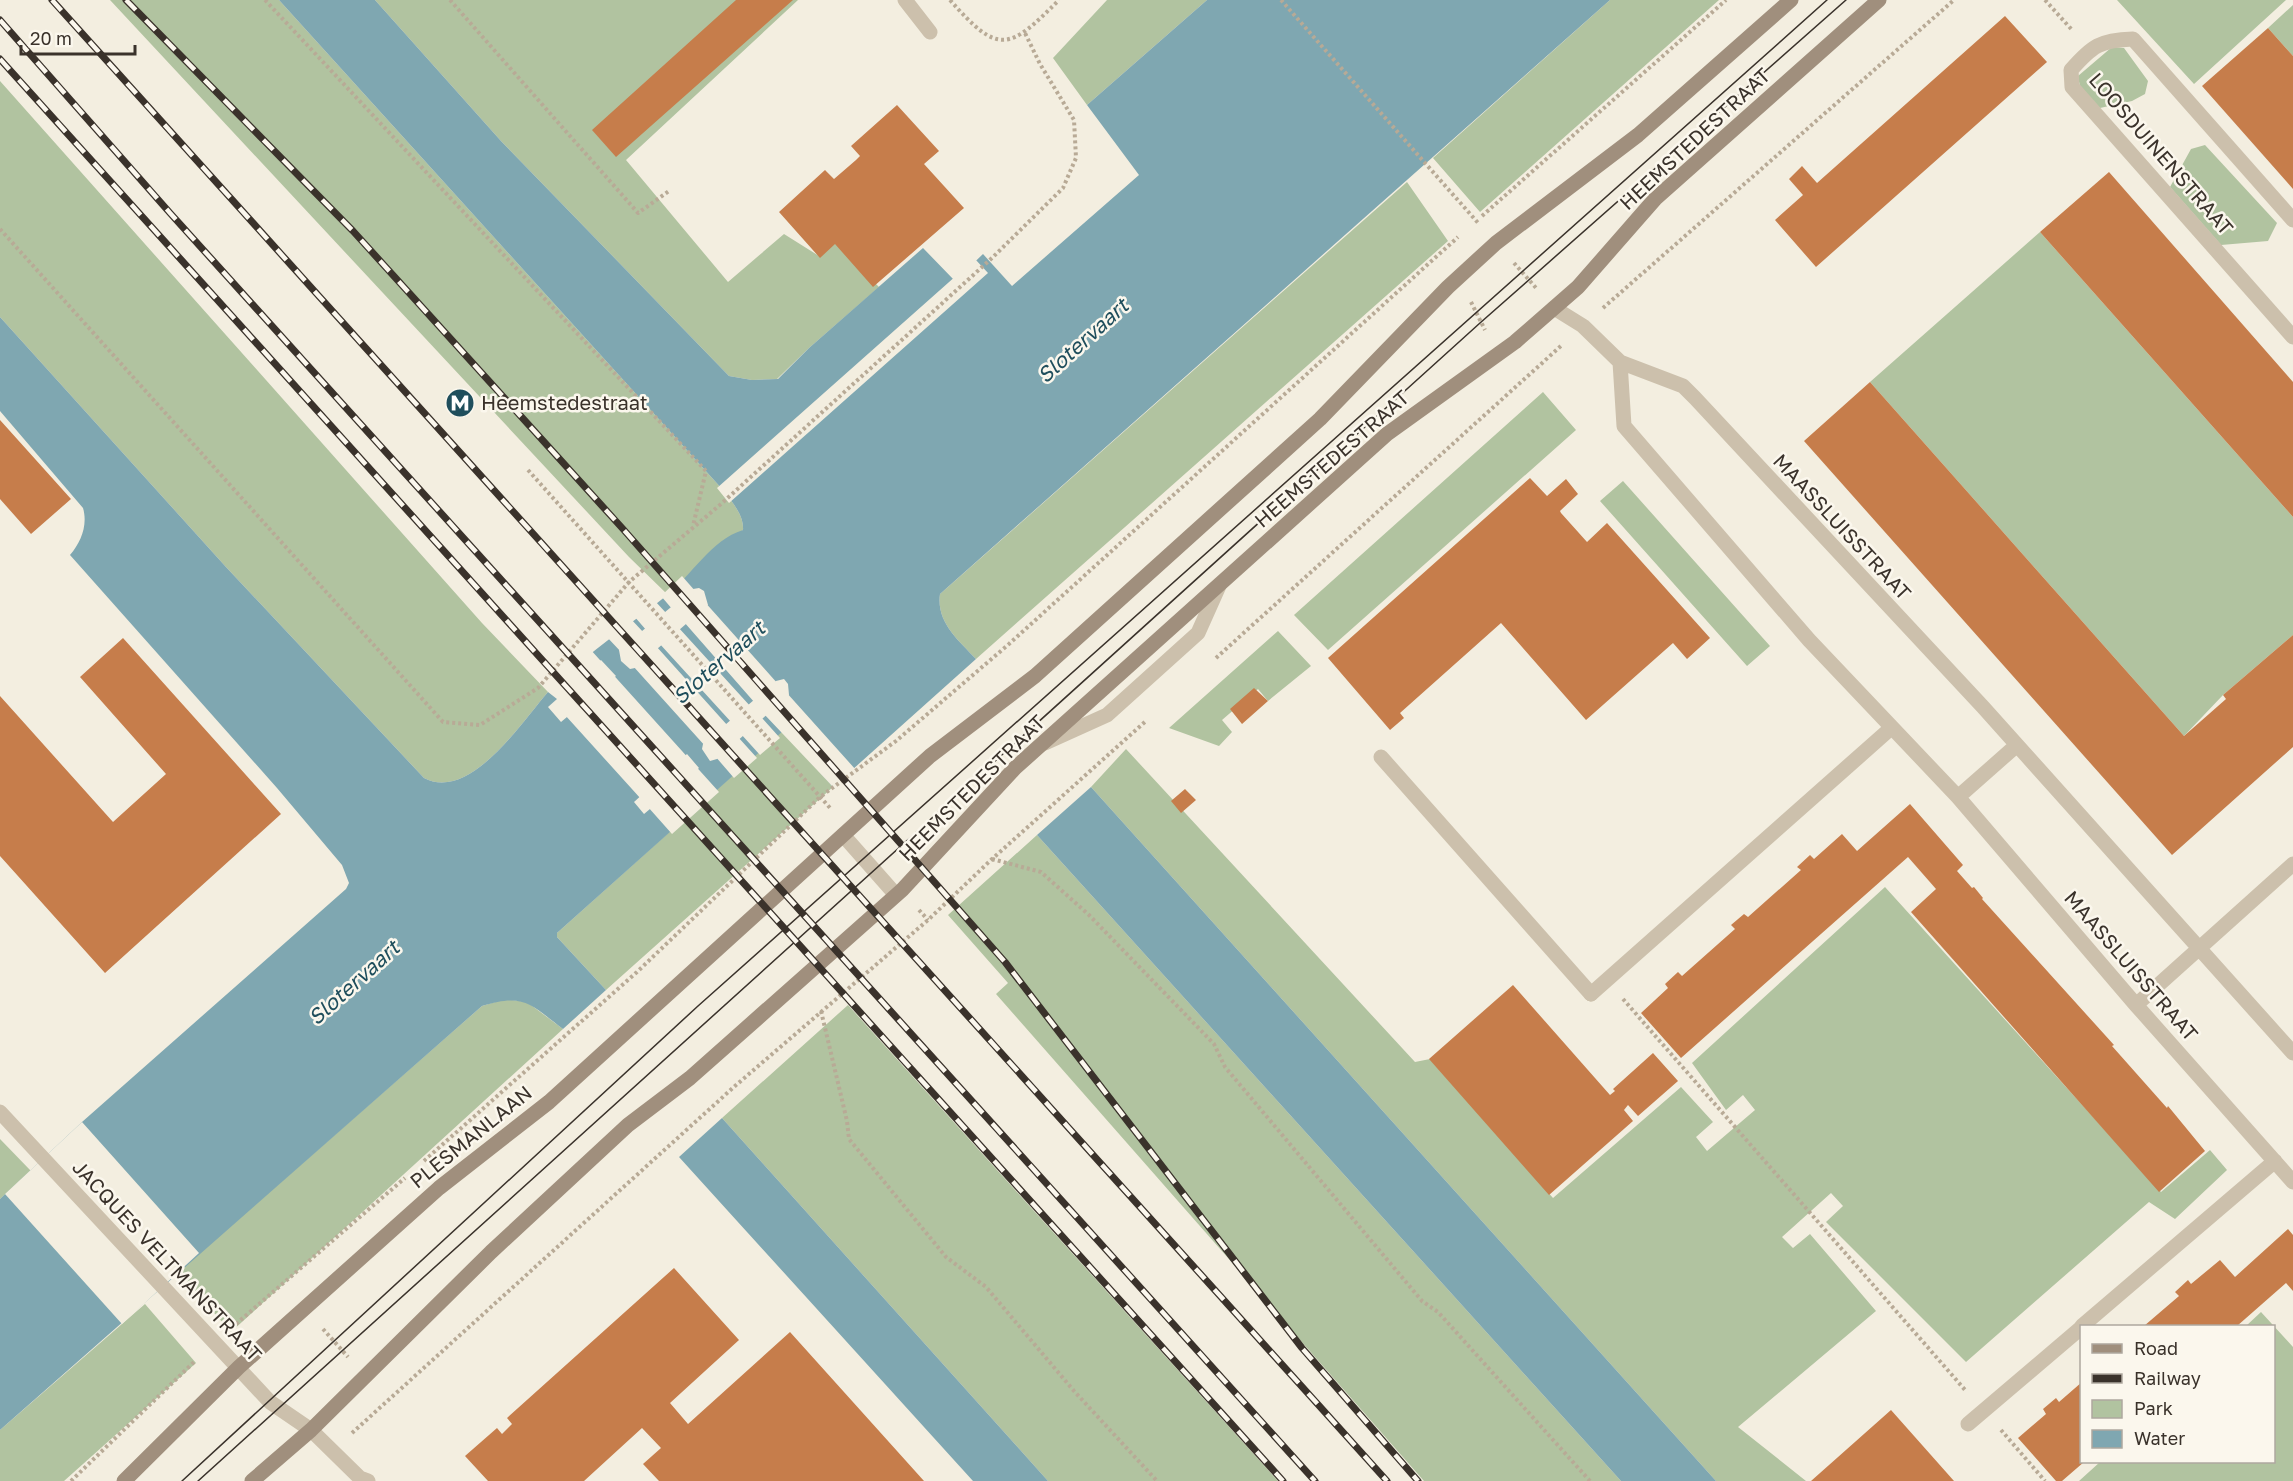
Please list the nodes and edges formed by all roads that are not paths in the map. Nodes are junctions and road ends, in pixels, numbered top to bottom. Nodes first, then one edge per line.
1 (905, 0) edge
2 (1791, 0) edge
3 (1879, 0) edge
4 (930, 32) dead end
5 (2293, 220) edge
6 (1554, 308) junction
7 (2293, 337) edge
8 (1620, 362) junction
9 (1219, 586) junction
10 (1890, 729) junction
11 (1042, 744) junction
12 (2017, 745) junction
13 (1382, 757) dead end
14 (1958, 797) junction
15 (846, 832) junction
16 (2293, 864) edge
17 (899, 892) junction
18 (2198, 950) junction
19 (2136, 1005) junction
20 (2293, 1053) edge
21 (0, 1112) edge
22 (2275, 1161) junction
23 (2293, 1182) edge
24 (2084, 1325) edge
25 (2080, 1329) edge
26 (239, 1367) junction
27 (1968, 1424) dead end
28 (311, 1430) junction
29 (363, 1480) edge
30 (124, 1481) edge
31 (252, 1481) edge

1 - 4 street
2 - 15 street, HEEMSTEDESTRAAT
3 - 6 street, HEEMSTEDESTRAAT
5 - 7 street, LOOSDUINENSTRAAT
6 - 8 street, MAASSLUISSTRAAT
6 - 9 street, HEEMSTEDESTRAAT
8 - 10 street, MAASSLUISSTRAAT
8 - 12 street, MAASSLUISSTRAAT
9 - 11 street, HEEMSTEDESTRAAT
9 - 11 street
10 - 13 street
10 - 14 street, MAASSLUISSTRAAT
11 - 17 street, HEEMSTEDESTRAAT
12 - 14 street
12 - 18 street, MAASSLUISSTRAAT
14 - 19 street, MAASSLUISSTRAAT
15 - 17 street
15 - 26 street, PLESMANLAAN
16 - 18 street
17 - 28 street
18 - 19 street
18 - 20 street, MAASSLUISSTRAAT
19 - 22 street, MAASSLUISSTRAAT
21 - 26 street, JACQUES VELTMANSTRAAT
22 - 23 street, MAASSLUISSTRAAT
22 - 24 street
25 - 27 street
26 - 28 street, JACQUES VELTMANSTRAAT
26 - 30 street, PLESMANLAAN
28 - 29 street, JACQUES VELTMANSTRAAT
28 - 31 street

